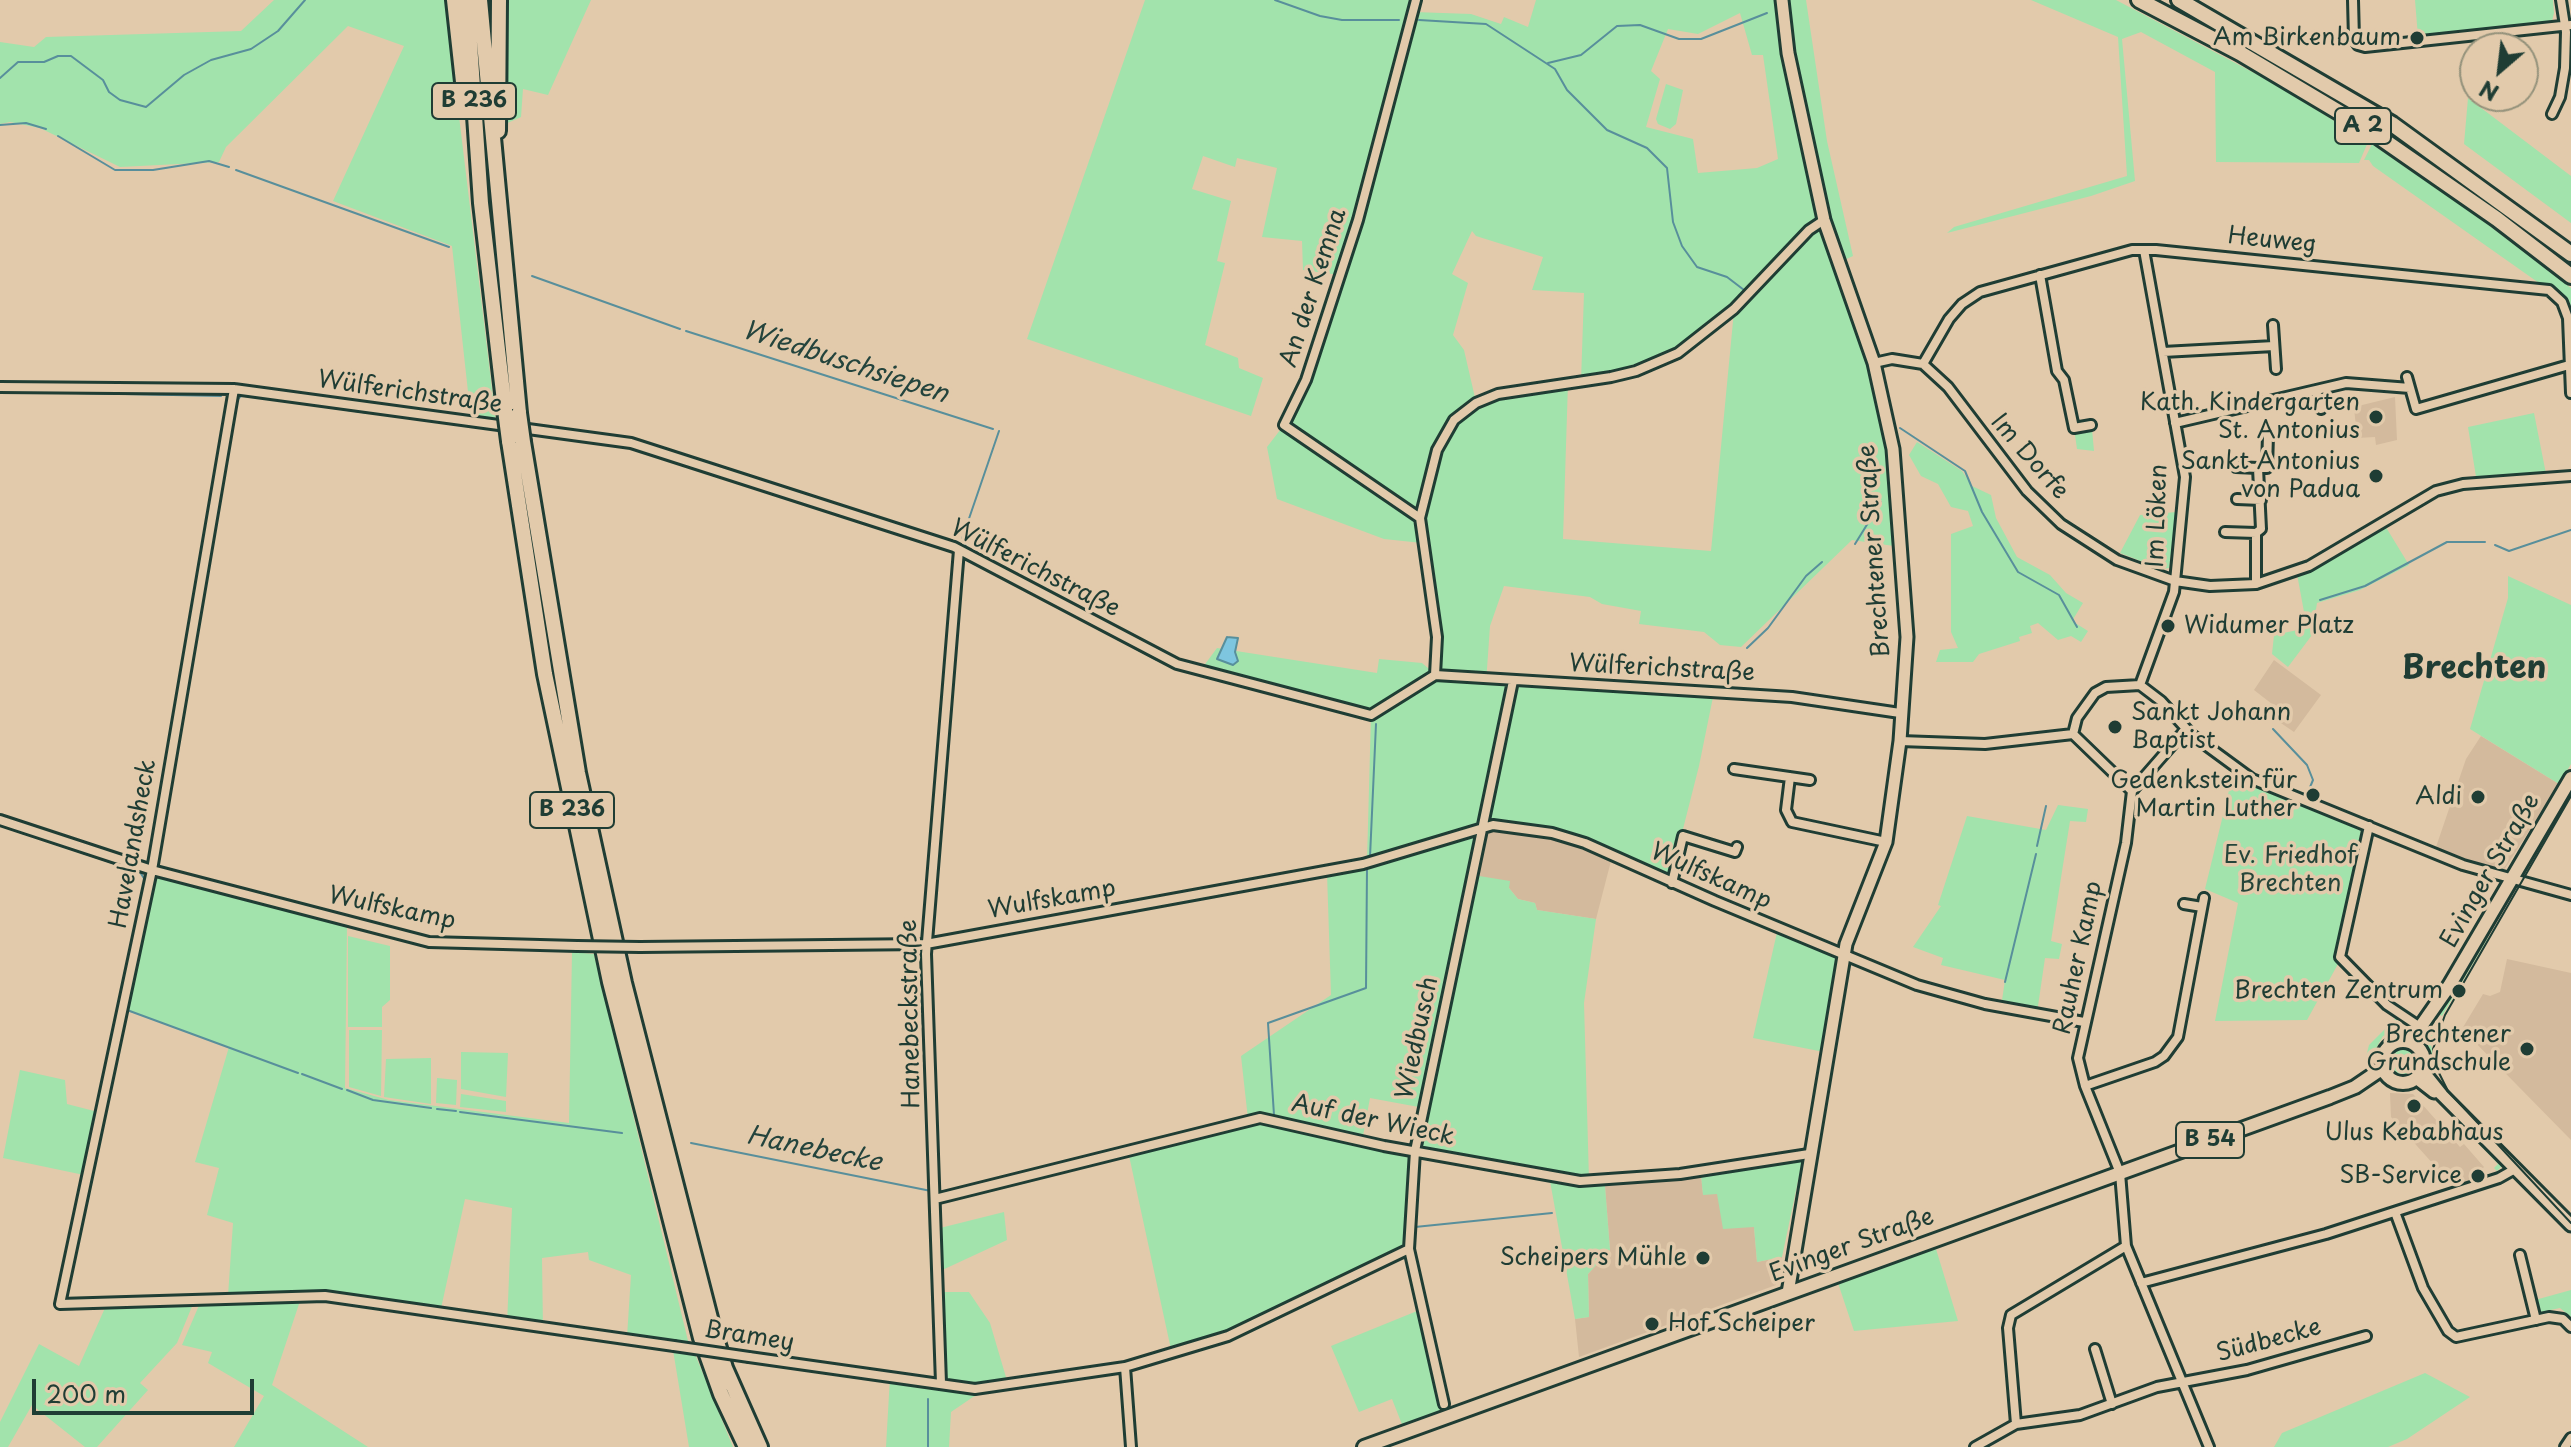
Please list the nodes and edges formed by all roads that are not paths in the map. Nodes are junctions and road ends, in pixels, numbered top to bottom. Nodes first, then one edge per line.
1 (454, 0) edge
2 (467, 0) edge
3 (480, 0) edge
4 (499, 0) edge
5 (1416, 0) edge
6 (1782, 0) edge
7 (2139, 0) edge
8 (2179, 0) edge
9 (2353, 0) edge
10 (2561, 0) edge
11 (2568, 25) edge
12 (2552, 114) dead end
13 (496, 195) junction
14 (481, 203) junction
15 (1824, 220) junction
16 (2144, 250) junction
17 (2571, 254) edge
18 (2040, 275) junction
19 (2571, 276) edge
20 (2273, 325) dead end
21 (2274, 346) junction
22 (2163, 352) junction
23 (1874, 363) junction
24 (1923, 364) junction
25 (2569, 365) junction
26 (2276, 369) dead end
27 (2407, 377) dead end
28 (0, 387) edge
29 (2410, 388) junction
30 (234, 389) junction
31 (2316, 390) junction
32 (2571, 393) edge
33 (2321, 409) dead end
34 (512, 412) junction
35 (2175, 423) junction
36 (2091, 425) dead end
37 (2268, 435) dead end
38 (516, 442) junction
39 (2236, 467) dead end
40 (2258, 468) junction
41 (2571, 476) edge
42 (2237, 499) dead end
43 (2261, 500) junction
44 (1420, 518) junction
45 (2225, 532) dead end
46 (2256, 533) junction
47 (959, 550) junction
48 (2175, 581) junction
49 (2256, 584) junction
50 (1435, 675) junction
51 (1513, 681) junction
52 (2140, 685) junction
53 (1900, 713) junction
54 (2186, 729) junction
55 (2073, 734) junction
56 (1900, 741) junction
57 (1734, 769) dead end
58 (1790, 777) junction
59 (2571, 778) edge
60 (1810, 780) dead end
61 (2132, 791) junction
62 (0, 820) edge
63 (1483, 825) junction
64 (2369, 826) junction
65 (1886, 842) junction
66 (1737, 847) dead end
67 (152, 870) junction
68 (2510, 881) junction
69 (1672, 883) junction
70 (2571, 895) edge
71 (2184, 904) dead end
72 (926, 944) junction
73 (1844, 955) junction
74 (2449, 986) junction
75 (2084, 1022) junction
76 (2420, 1027) junction
77 (2414, 1045) junction
78 (2386, 1073) junction
79 (2419, 1074) junction
80 (2085, 1086) junction
81 (1415, 1151) junction
82 (1809, 1154) junction
83 (2515, 1169) junction
84 (2120, 1173) junction
85 (935, 1199) junction
86 (2395, 1212) junction
87 (2571, 1225) edge
88 (2126, 1246) junction
89 (1409, 1249) junction
90 (2520, 1255) dead end
91 (2141, 1283) junction
92 (1788, 1293) junction
93 (60, 1304) joint
94 (2536, 1320) junction
95 (2571, 1327) edge
96 (2366, 1336) dead end
97 (2095, 1349) dead end
98 (1125, 1367) junction
99 (2181, 1382) junction
100 (941, 1383) junction
101 (1444, 1404) dead end
102 (2112, 1404) junction
103 (2016, 1424) junction
104 (2571, 1438) edge
105 (746, 1447) edge
106 (760, 1447) edge
107 (1131, 1447) edge
108 (1364, 1447) edge
109 (1975, 1447) edge
110 (2209, 1447) edge
111 (2565, 1447) edge

1 - 14 highway
2 - 14 highway, B 236
3 - 13 highway, B 236
4 - 13 highway
5 - 44 street, An der Kemna
6 - 15 street, Brechtener Straße
7 - 19 highway, A 2
8 - 17 highway, A 2
9 - 11 street
10 - 11 street
11 - 12 street
13 - 34 highway, B 236
14 - 34 highway, B 236
15 - 23 street, Brechtener Straße
15 - 44 street
16 - 18 street, Heuweg
16 - 22 street, Im Löken
16 - 25 street, Heuweg
18 - 24 street, Heuweg
18 - 36 street
20 - 21 street
21 - 22 street
21 - 26 street
22 - 35 street, Im Löken
23 - 24 street
23 - 53 street, Brechtener Straße
24 - 48 street, Im Dorfe
25 - 29 street
25 - 32 street, Heuweg
27 - 29 street
28 - 30 street, Wülferichstraße
29 - 31 street
30 - 47 street, Wülferichstraße
30 - 67 street, Havelandsheck
31 - 33 street
31 - 35 street
34 - 38 highway, B 236, bridge
35 - 48 street, Im Löken
37 - 40 street
38 - 105 highway, B 236
38 - 106 highway, B 236
39 - 40 street
40 - 43 street
41 - 49 street, Im Dorfe
42 - 43 street
43 - 46 street
44 - 50 street
45 - 46 street
46 - 49 street
47 - 50 street, Wülferichstraße
47 - 72 street, Hanebeckstraße
48 - 49 street, Im Dorfe
48 - 52 street, Im Löken
50 - 51 street, Wülferichstraße
51 - 53 street, Wülferichstraße
51 - 63 street, Wiedbusch
52 - 54 street
52 - 55 street
53 - 56 street, Brechtener Straße
54 - 61 street
54 - 64 street
55 - 56 street
55 - 61 street
56 - 65 street, Brechtener Straße
57 - 58 street
58 - 60 street
58 - 65 street
59 - 68 main road, Evinger Straße
61 - 75 street, Rauher Kamp
62 - 67 street, Wulfskamp
63 - 69 street, Wulfskamp
63 - 72 street, Wulfskamp
63 - 81 street, Wiedbusch
64 - 68 street
64 - 76 street
65 - 73 street, Brechtener Straße
66 - 69 street
67 - 72 street, Wulfskamp, bridge
67 - 93 street, Havelandsheck
68 - 70 street
68 - 74 main road, Evinger Straße
69 - 73 street, Wulfskamp
71 - 80 street
72 - 85 street, Hanebeckstraße
73 - 75 street, Wulfskamp
73 - 82 street, Brechtener Straße
74 - 76 main road, Evinger Straße
74 - 77 main road, Evinger Straße
75 - 80 street, Rauher Kamp
76 - 77 main road, Evinger Straße
77 - 78 main road
77 - 79 main road
78 - 79 main road
78 - 84 main road, Evinger Straße / B 54
79 - 83 street
80 - 84 street, Rauher Kamp
81 - 82 street, Auf der Wieck
81 - 85 street, Auf der Wieck
81 - 89 street, Wiedbusch
82 - 92 street, Brechtener Straße
83 - 86 street
83 - 87 street
84 - 88 street, Rauher Kamp
84 - 92 main road, Evinger Straße / B 54
85 - 100 street, Hanebeckstraße
86 - 91 street
86 - 94 street
88 - 91 street, Rauher Kamp
88 - 103 street
89 - 98 street, Bramey
89 - 101 street, Wiedbusch
90 - 94 street
91 - 99 street, Rauher Kamp
92 - 108 main road, Evinger Straße / B 54
93 - 100 street, Bramey, bridge
94 - 95 street
96 - 99 street, Südbecke
97 - 102 street
98 - 100 street, Bramey
98 - 107 street
99 - 102 street, Südbecke
99 - 110 street, Rauher Kamp
102 - 103 street, Südbecke
103 - 109 street
104 - 111 street

